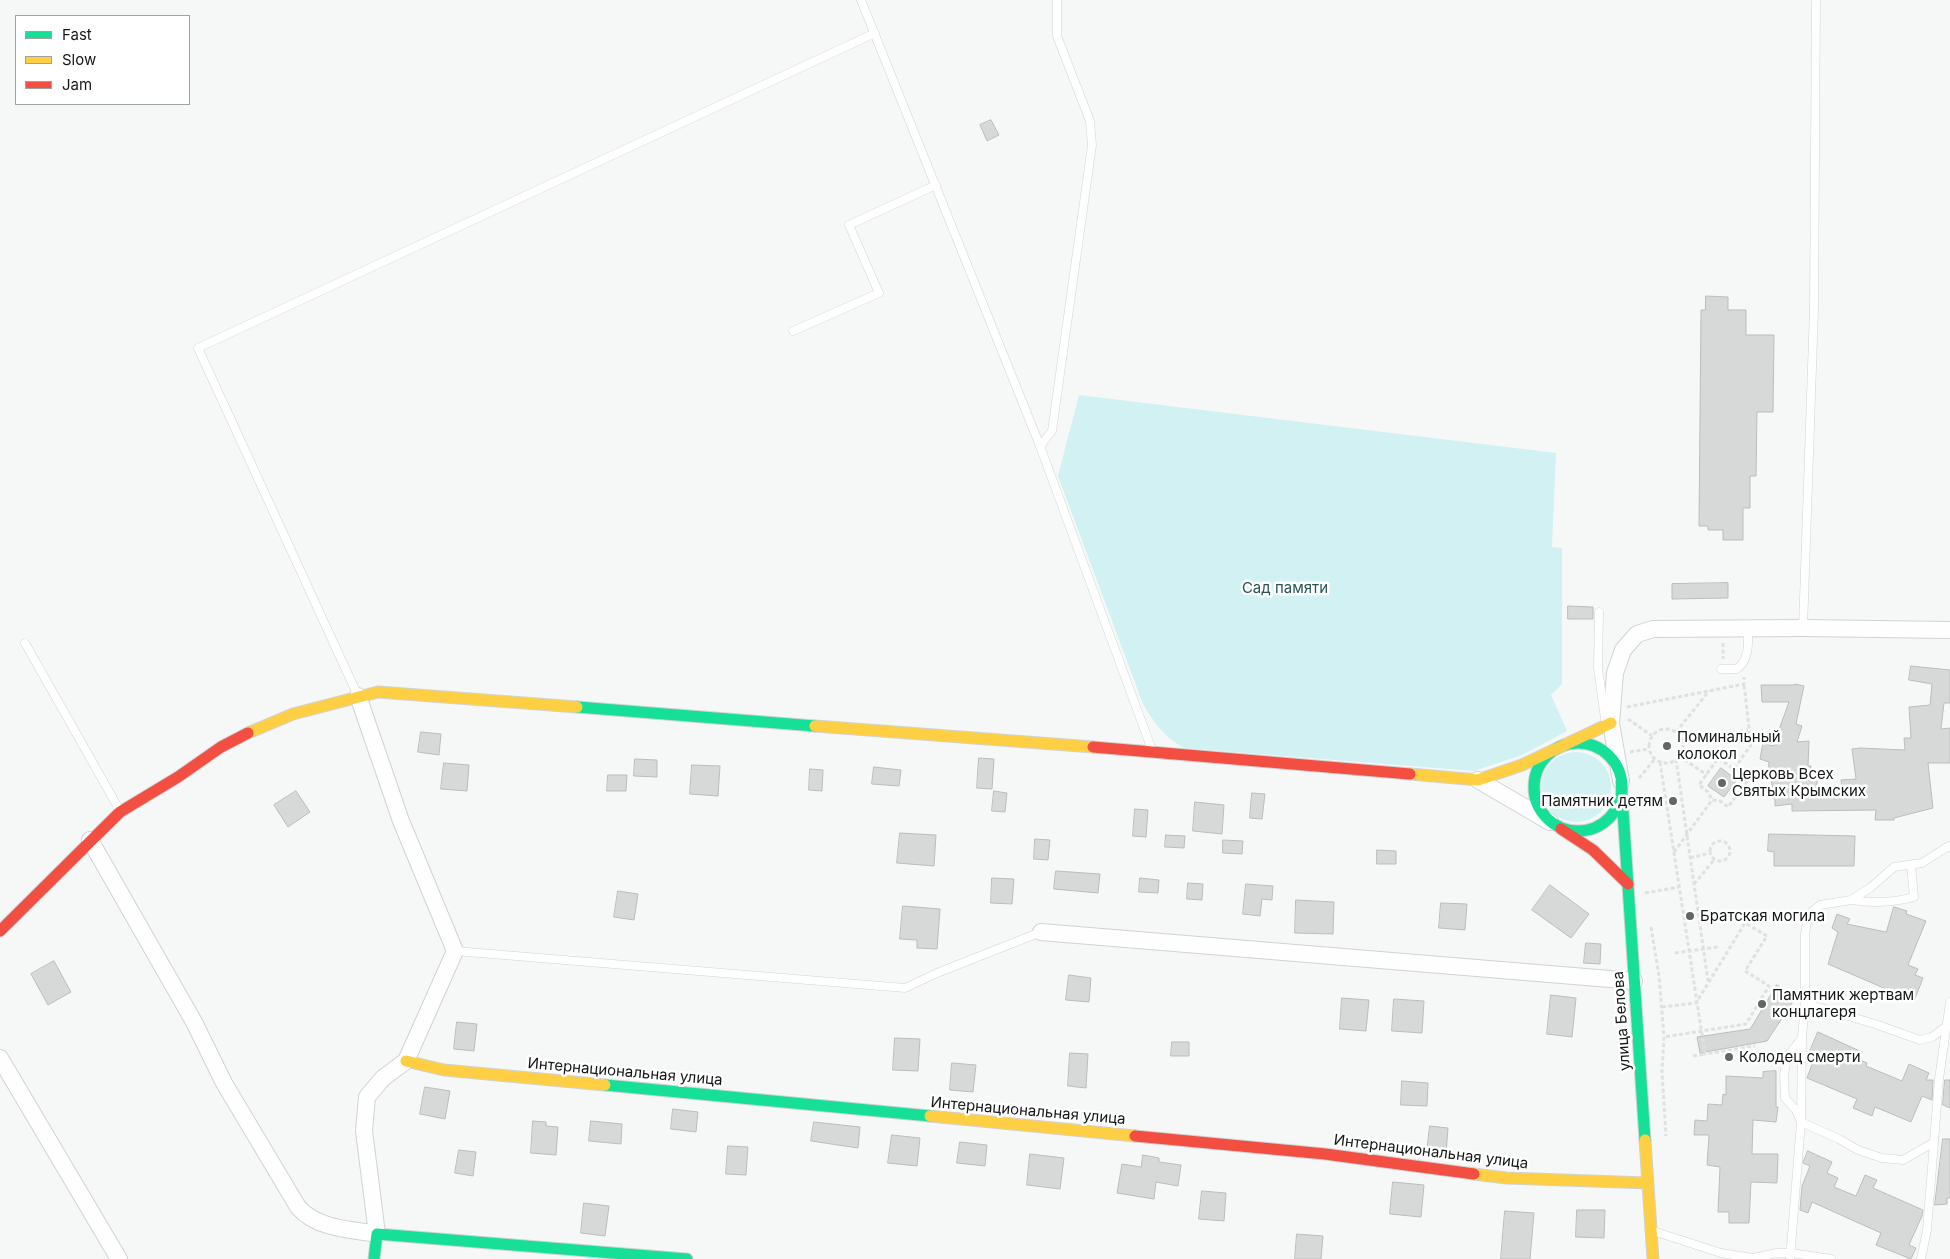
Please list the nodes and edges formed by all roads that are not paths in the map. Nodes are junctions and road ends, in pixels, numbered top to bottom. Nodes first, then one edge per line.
1 (861, 0) edge
2 (1057, 0) edge
3 (1816, 0) edge
4 (875, 33) junction
5 (936, 185) junction
6 (793, 331) dead end
7 (1040, 446) junction
8 (1599, 612) dead end
9 (1748, 628) junction
10 (1803, 628) junction
11 (1950, 630) edge
12 (25, 643) dead end
13 (1722, 669) road end
14 (358, 696) junction
15 (1612, 719) junction
16 (1555, 750) junction
17 (1153, 752) junction
18 (1478, 780) junction
19 (1629, 781) junction
20 (120, 812) junction
21 (1550, 822) junction
22 (90, 840) junction
23 (1950, 845) edge
24 (1911, 865) junction
25 (1628, 884) junction
26 (1851, 900) junction
27 (0, 931) edge
28 (1041, 932) joint
29 (455, 952) junction
30 (1634, 982) junction
31 (1950, 1002) edge
32 (1805, 1003) junction
33 (1948, 1026) edge
34 (1802, 1038) junction
35 (0, 1058) edge
36 (406, 1061) junction
37 (1801, 1122) junction
38 (1933, 1143) junction
39 (1648, 1183) junction
40 (1652, 1231) junction
41 (377, 1234) junction
42 (1791, 1256) edge
43 (119, 1259) edge
44 (374, 1259) edge
45 (688, 1259) edge
46 (1653, 1259) edge
47 (1831, 1259) edge
48 (1922, 1259) edge

1 - 4 lane
2 - 7 lane
3 - 10 lane
4 - 5 lane
4 - 14 lane
5 - 6 lane
5 - 7 lane
7 - 17 lane
8 - 15 lane
9 - 10 street
9 - 13 lane
9 - 15 street
10 - 11 street
12 - 20 lane
14 - 17 street
14 - 20 street
14 - 29 street
15 - 16 street
15 - 19 street
16 - 18 street
16 - 19 street
16 - 21 street
17 - 18 street
18 - 21 street
19 - 21 street
19 - 25 street, улица Белова
20 - 22 street
21 - 25 street
22 - 27 street
22 - 41 street
23 - 24 lane
24 - 26 lane
24 - 26 lane
25 - 30 street, улица Белова
26 - 32 lane
28 - 29 lane
28 - 30 street
29 - 36 street
30 - 39 street, улица Белова
31 - 33 lane
32 - 33 lane
32 - 34 lane
33 - 38 lane
34 - 37 lane
34 - 37 lane
35 - 43 street
36 - 39 street, Интернациональная улица
36 - 41 street
37 - 38 lane
37 - 42 lane
38 - 48 lane
39 - 40 street, улица Белова
40 - 42 lane
40 - 46 street, улица Белова
41 - 44 street
41 - 45 street
42 - 47 lane

